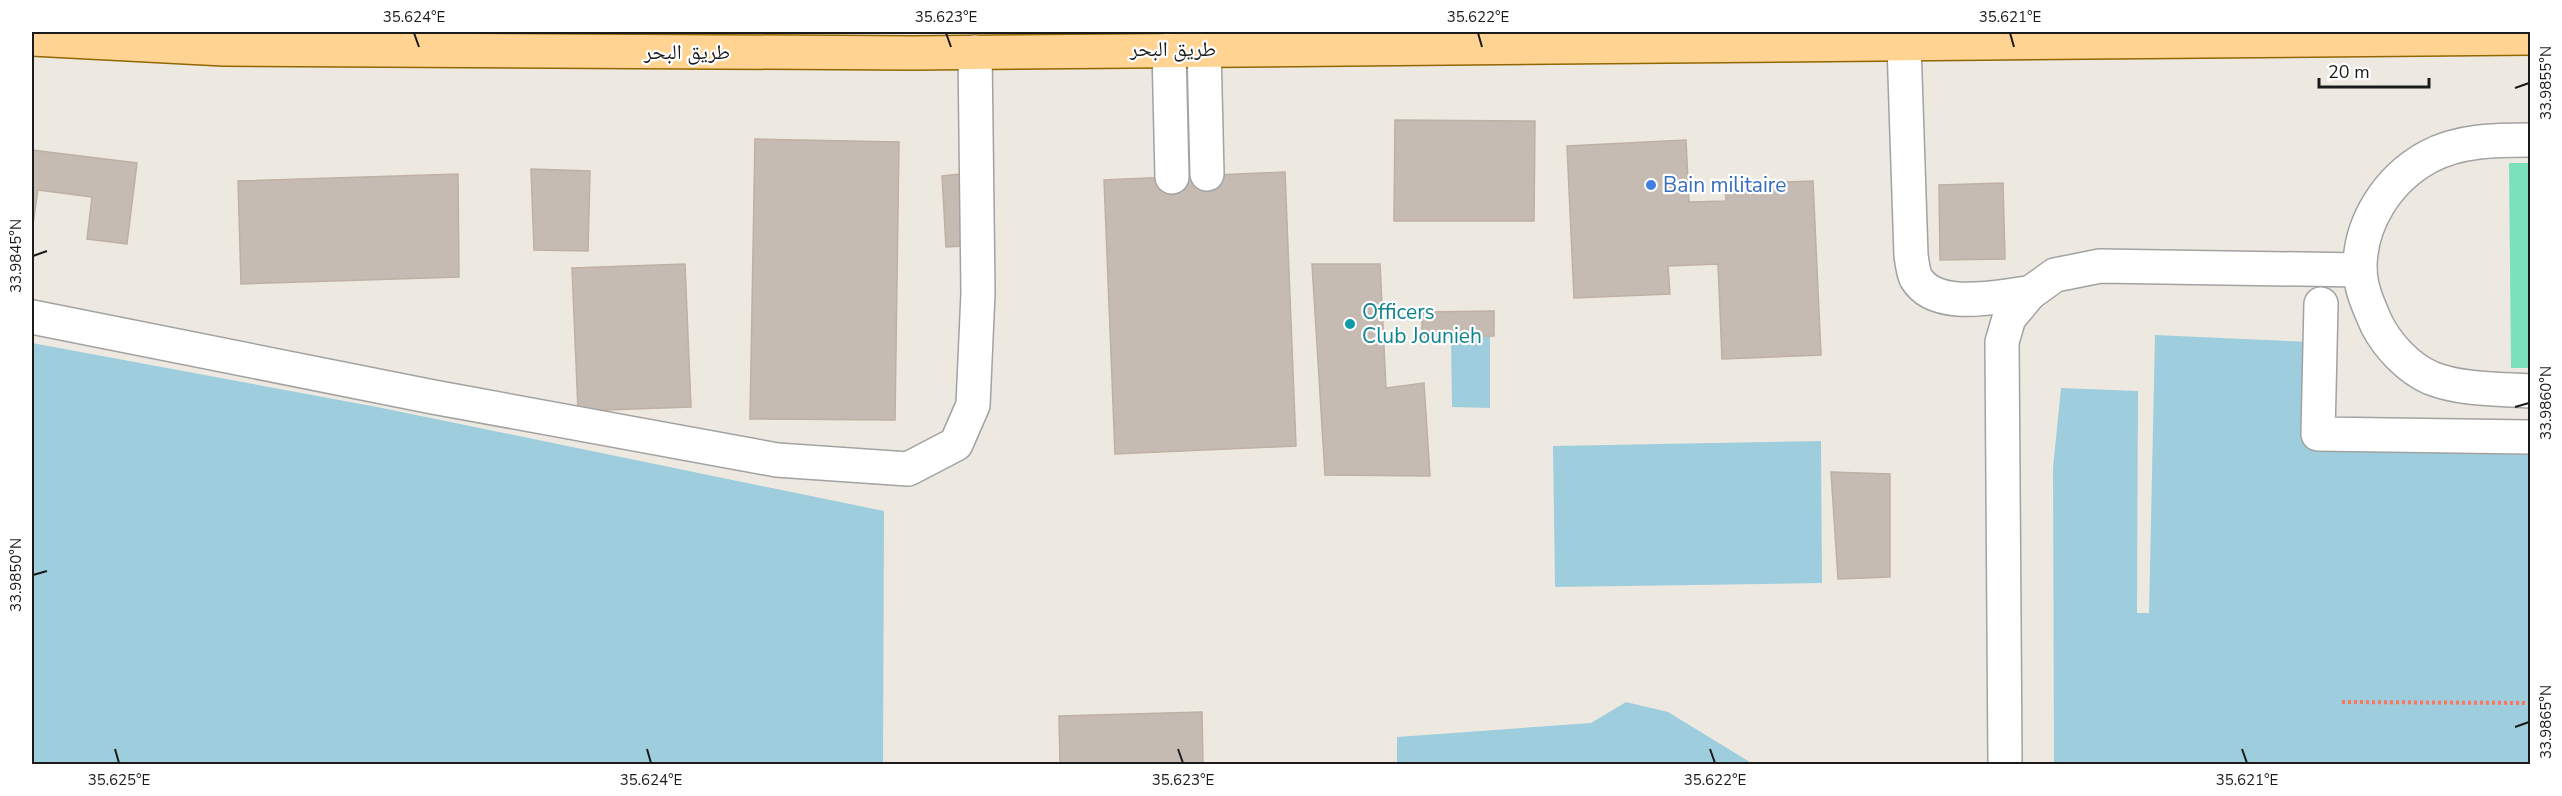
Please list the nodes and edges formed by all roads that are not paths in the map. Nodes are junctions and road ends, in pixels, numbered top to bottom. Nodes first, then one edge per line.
1 (1904, 38) edge
2 (2530, 38) edge
3 (32, 39) edge
4 (1064, 41) edge
5 (913, 42) edge
6 (1204, 49) junction
7 (1169, 50) junction
8 (975, 52) junction
9 (2530, 140) edge
10 (1207, 174) dead end
11 (1172, 177) dead end
12 (2360, 270) junction
13 (2030, 293) junction
14 (2321, 304) dead end
15 (32, 316) edge
16 (2530, 391) edge
17 (2530, 437) edge
18 (2005, 765) edge

1 - 2 main road, طريق البحر
1 - 6 main road, طريق البحر
1 - 13 street
3 - 5 main road, طريق البحر
4 - 7 main road, طريق البحر
4 - 8 main road, طريق البحر
5 - 8 main road, طريق البحر
6 - 7 main road, طريق البحر
6 - 10 street
7 - 11 street
8 - 15 street
9 - 12 street
12 - 13 street
12 - 16 street
13 - 18 street
14 - 17 street

